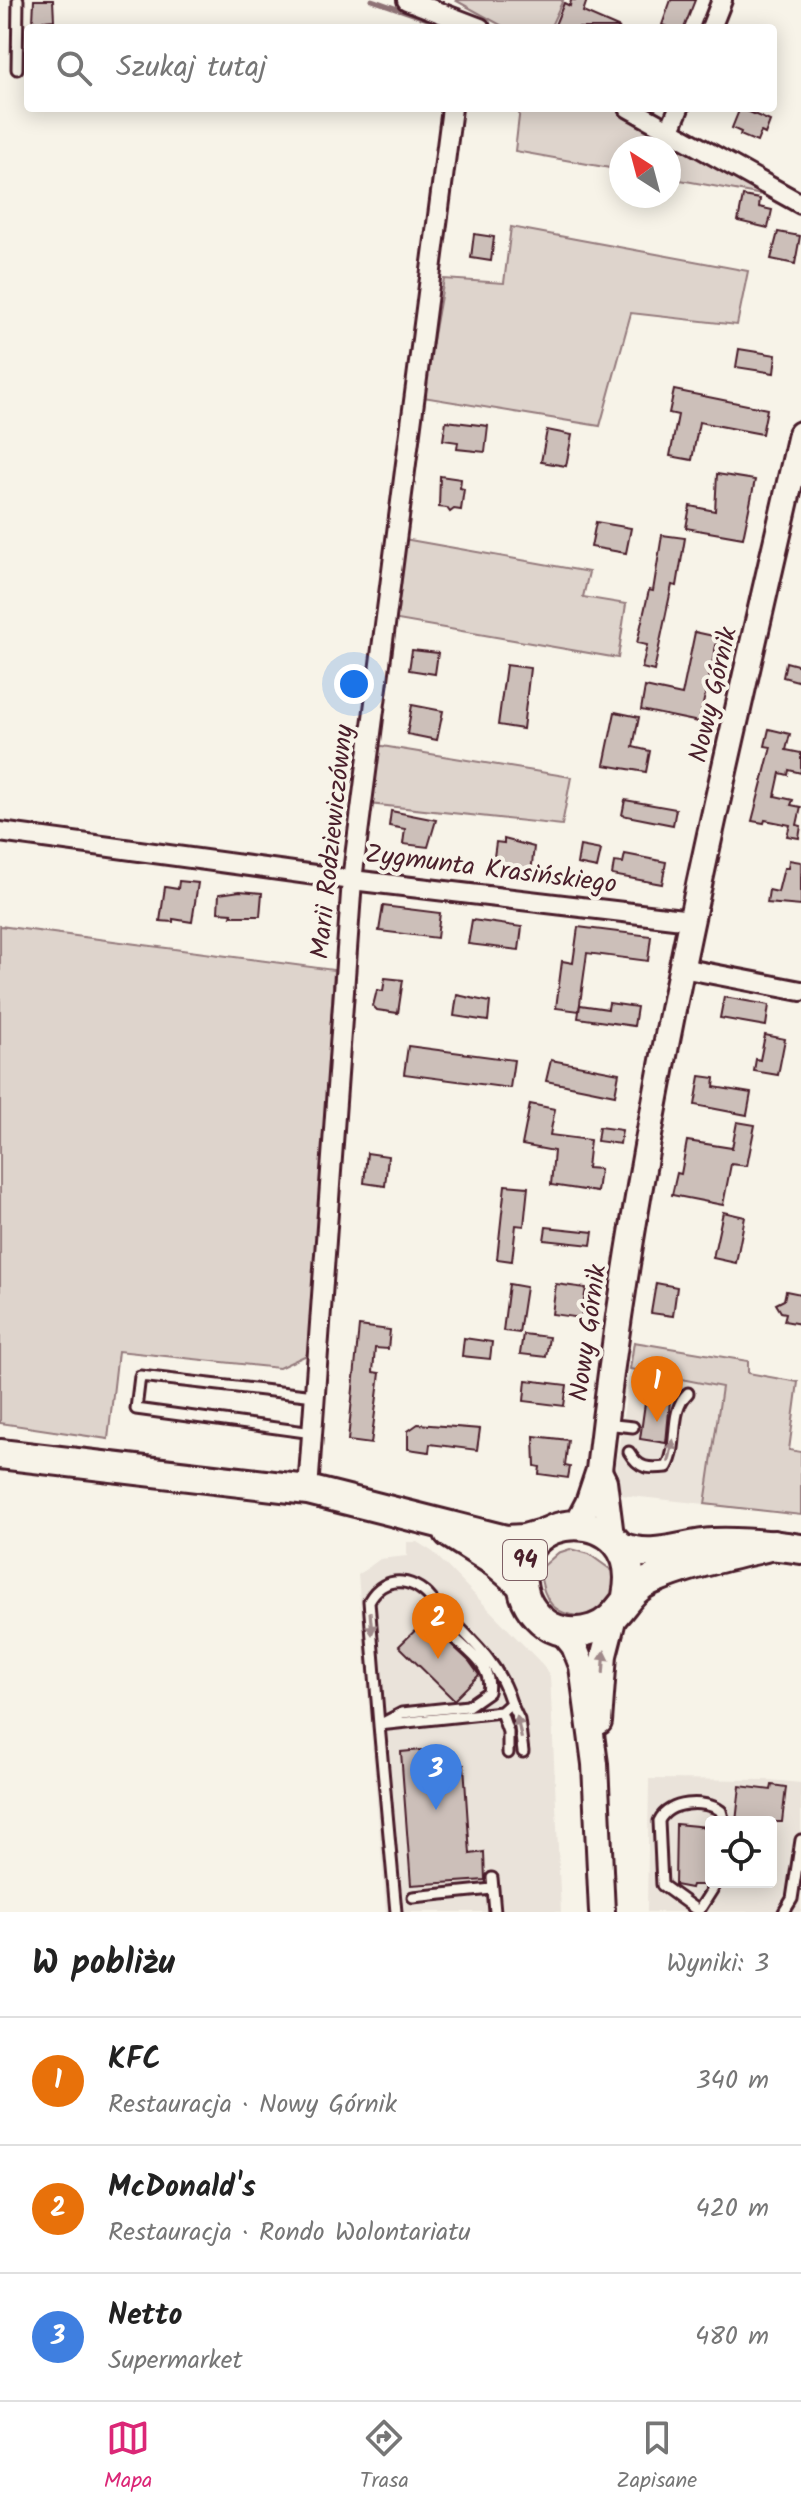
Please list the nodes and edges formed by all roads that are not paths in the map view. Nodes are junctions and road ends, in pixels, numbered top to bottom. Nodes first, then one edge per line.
1 (18, 0) edge
2 (407, 0) edge
3 (722, 0) edge
4 (440, 6) edge
5 (466, 24) edge
6 (713, 24) edge
7 (17, 69) dead end
8 (451, 112) edge
9 (636, 112) edge
10 (677, 112) edge
11 (669, 132) junction
12 (801, 204) edge
13 (801, 434) edge
14 (0, 832) edge
15 (352, 880) junction
16 (691, 920) junction
17 (682, 968) junction
18 (801, 991) edge
19 (688, 1393) dead end
20 (315, 1396) junction
21 (604, 1424) junction
22 (633, 1427) dead end
23 (313, 1433) junction
24 (629, 1452) dead end
25 (0, 1454) edge
26 (599, 1470) junction
27 (308, 1490) junction
28 (425, 1518) junction
29 (577, 1524) junction
30 (545, 1533) junction
31 (616, 1542) junction
32 (788, 1547) edge
33 (521, 1584) junction
34 (436, 1604) junction
35 (621, 1606) junction
36 (561, 1630) junction
37 (511, 1703) junction
38 (501, 1712) junction
39 (379, 1725) junction
40 (523, 1752) dead end
41 (508, 1753) dead end
42 (595, 1764) junction
43 (722, 1816) edge
44 (801, 1840) edge
45 (492, 1878) dead end
46 (713, 1888) edge
47 (492, 1889) junction
48 (413, 1897) dead end
49 (396, 1912) edge
50 (495, 1912) edge
51 (602, 1912) edge
52 (698, 1912) edge
53 (784, 1912) edge

1 - 7 lane
2 - 4 street
3 - 6 street
4 - 5 street
8 - 15 street, Marii Rodziewiczówny
9 - 11 street
10 - 11 street
11 - 12 street
13 - 16 street, Nowy Górnik
14 - 15 street, Zygmunta Krasińskiego
15 - 16 street, Zygmunta Krasińskiego
15 - 20 street, Marii Rodziewiczówny
16 - 17 street, Nowy Górnik
17 - 18 street
17 - 21 street, Nowy Górnik
24 -> 19 lane
20 - 23 street, Marii Rodziewiczówny
20 - 23 lane
21 - 22 lane
21 - 26 street, Nowy Górnik
23 - 27 street, Marii Rodziewiczówny
25 - 27 main road, 94
26 - 29 street, Nowy Górnik
26 - 31 street, Nowy Górnik
27 - 28 main road, 94
28 - 30 main road, 94
28 - 33 main road, 94
29 - 30 main road, 94
29 - 31 main road, 94
30 - 33 main road, 94
31 - 32 main road, 94
31 - 35 main road
32 - 35 main road, 94
33 - 36 main road, 94
34 - 37 lane
34 -> 39 lane
34 - 39 lane
35 - 36 main road, 94
42 -> 35 street
36 - 42 street
37 - 38 lane
40 -> 37 lane
38 - 39 lane
38 - 41 lane
39 - 49 lane
42 - 51 street
43 - 52 lane
44 - 53 lane
45 - 47 lane
46 - 52 lane
47 - 48 lane
47 - 50 lane

